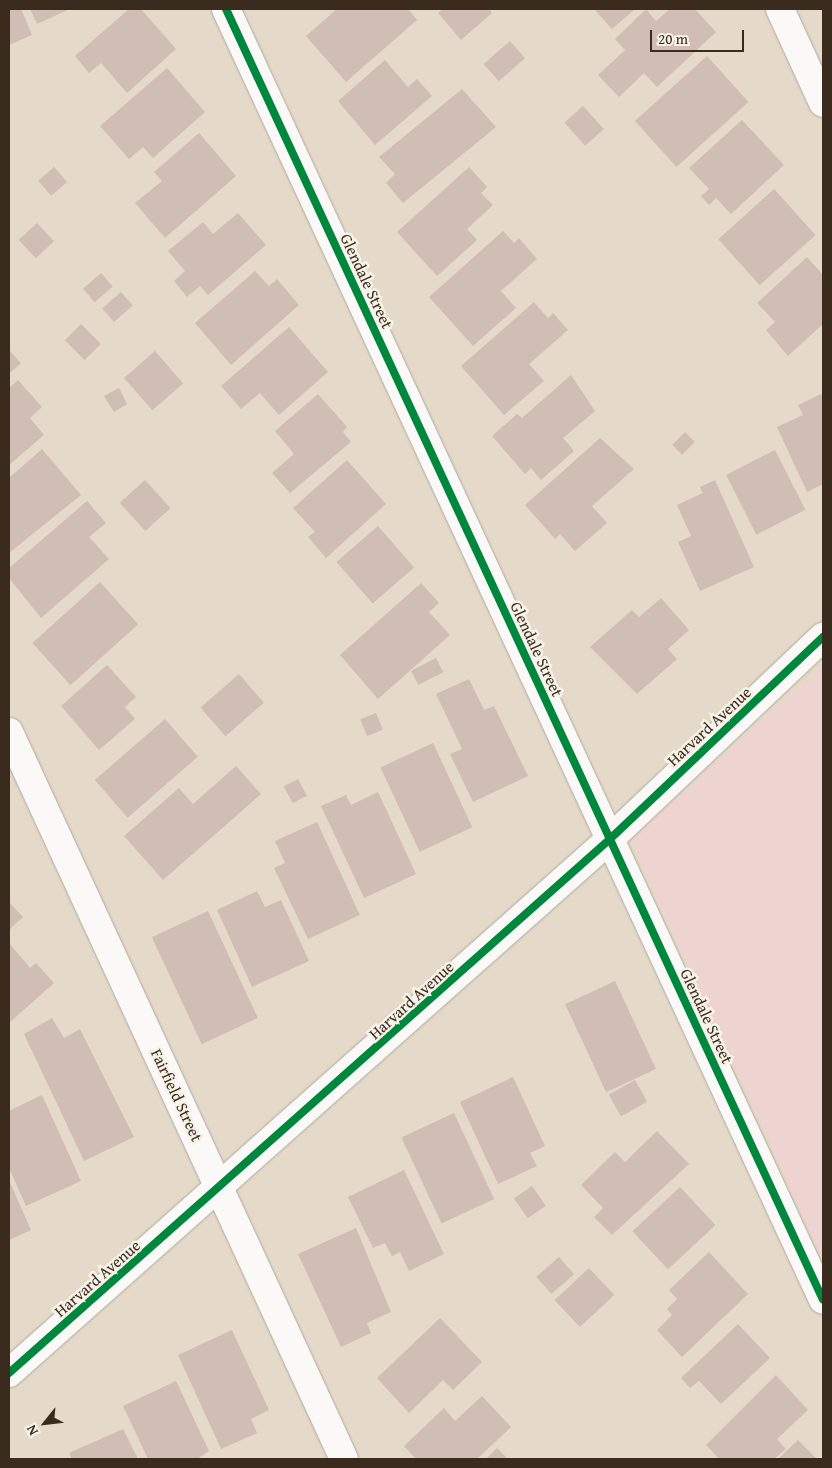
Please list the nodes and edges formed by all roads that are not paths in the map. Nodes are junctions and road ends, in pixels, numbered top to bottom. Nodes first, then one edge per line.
1 (226, 9) edge
2 (780, 9) edge
3 (823, 103) edge
4 (823, 637) edge
5 (9, 732) edge
6 (610, 839) junction
7 (221, 1189) junction
8 (823, 1300) edge
9 (9, 1374) edge
10 (344, 1459) edge

1 - 6 street, Glendale Street
2 - 3 street
4 - 6 street, Harvard Avenue
5 - 7 street, Fairfield Street
6 - 7 street, Harvard Avenue
6 - 8 street, Glendale Street
7 - 9 street, Harvard Avenue
7 - 10 street, Fairfield Street

